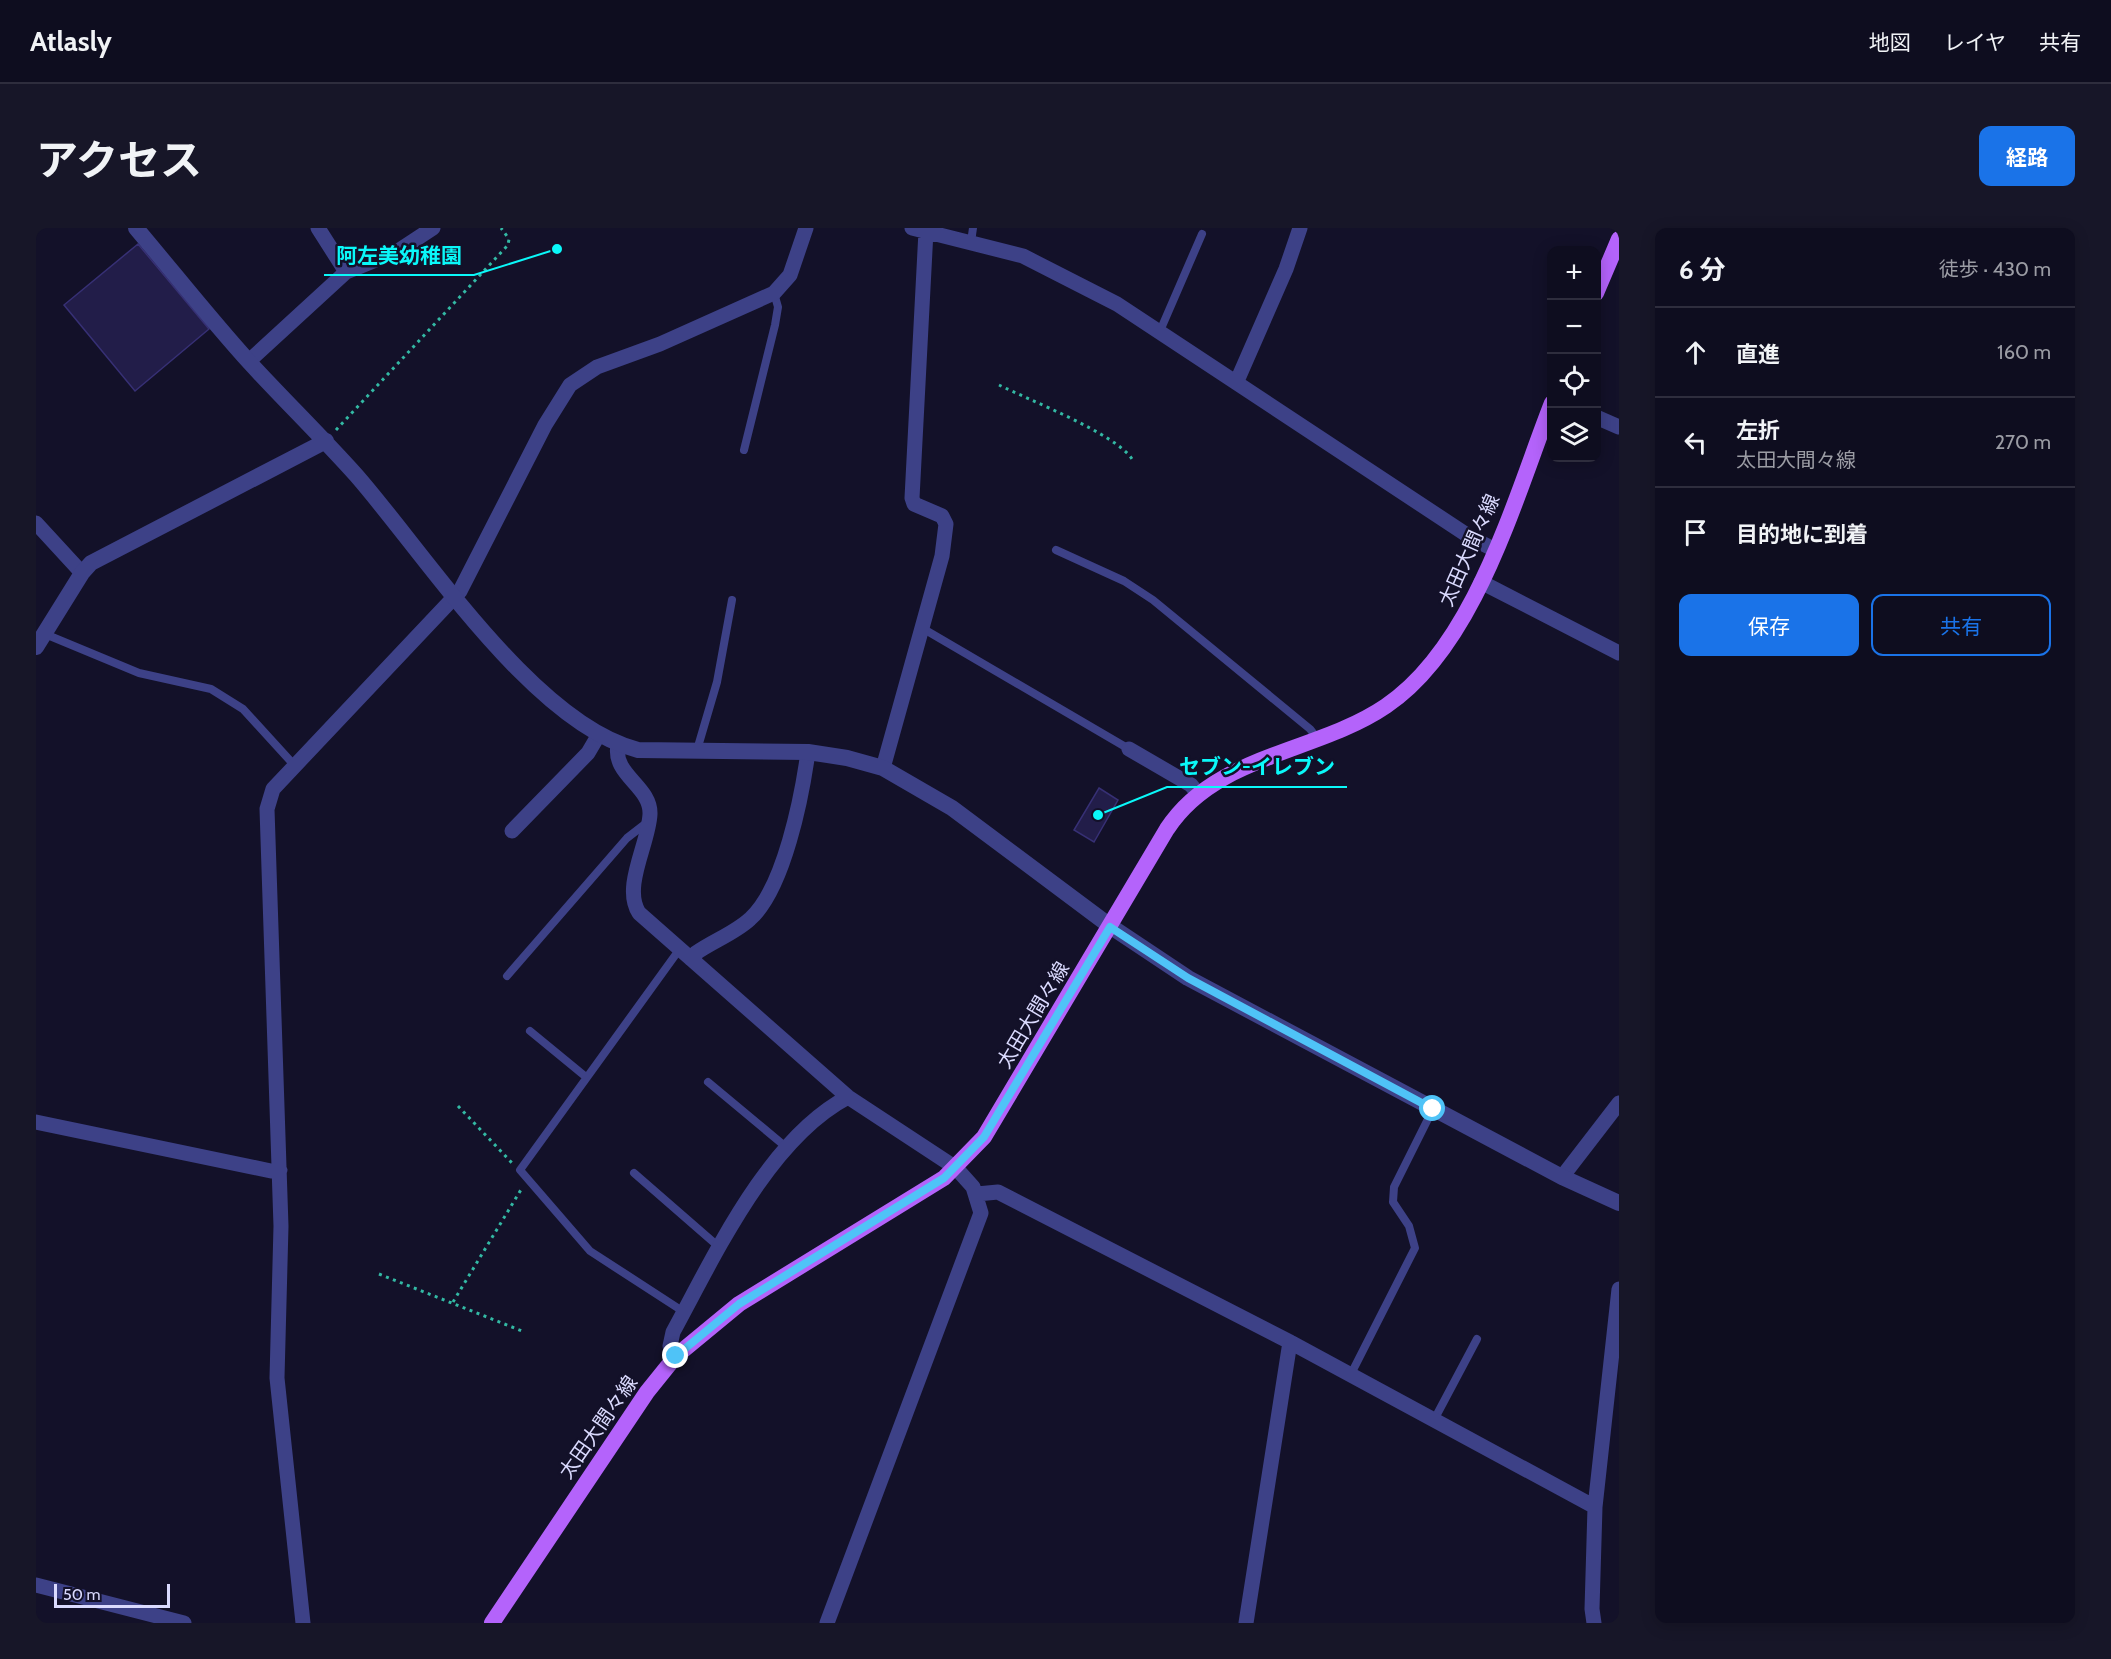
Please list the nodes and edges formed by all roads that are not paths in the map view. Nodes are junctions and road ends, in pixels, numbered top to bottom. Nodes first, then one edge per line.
1 (136, 228) edge
2 (318, 228) edge
3 (433, 228) edge
4 (806, 228) edge
5 (1300, 228) edge
6 (919, 230) edge
7 (964, 234) edge
8 (1202, 234) dead end
9 (1619, 239) edge
10 (346, 272) junction
11 (1601, 281) edge
12 (774, 293) junction
13 (1160, 331) junction
14 (249, 361) junction
15 (1237, 381) junction
16 (1549, 408) edge
17 (1601, 419) edge
18 (1619, 427) edge
19 (328, 438) junction
20 (744, 450) dead end
21 (36, 523) edge
22 (1056, 550) dead end
23 (1495, 550) junction
24 (82, 573) junction
25 (1481, 582) junction
26 (455, 597) junction
27 (732, 600) dead end
28 (922, 628) junction
29 (41, 640) edge
30 (1619, 653) edge
31 (598, 736) junction
32 (1317, 738) junction
33 (618, 745) junction
34 (1129, 749) joint
35 (697, 752) junction
36 (807, 752) junction
37 (295, 766) junction
38 (883, 768) junction
39 (1199, 795) junction
40 (648, 821) junction
41 (512, 831) dead end
42 (1110, 927) junction
43 (685, 955) junction
44 (507, 976) dead end
45 (530, 1031) dead end
46 (586, 1077) junction
47 (708, 1082) dead end
48 (848, 1097) junction
49 (1619, 1103) edge
50 (1433, 1109) junction
51 (36, 1122) edge
52 (786, 1147) junction
53 (956, 1167) junction
54 (280, 1170) junction
55 (634, 1173) dead end
56 (1562, 1177) junction
57 (977, 1194) junction
58 (1619, 1203) edge
59 (719, 1247) junction
60 (1619, 1289) edge
61 (684, 1312) junction
62 (1478, 1340) dead end
63 (1290, 1342) junction
64 (676, 1356) junction
65 (1351, 1374) junction
66 (1434, 1420) junction
67 (1595, 1507) junction
68 (36, 1585) edge
69 (183, 1623) edge
70 (303, 1623) edge
71 (492, 1623) edge
72 (827, 1623) edge
73 (1246, 1623) edge
74 (1594, 1623) edge

1 - 14 street
2 - 10 street
3 - 10 street
4 - 12 street
5 - 15 street
6 - 7 street
6 - 28 street
7 - 13 street
8 - 13 lane
9 - 11 main road
10 - 14 street
12 - 20 lane
12 - 26 street
13 - 15 street
14 - 19 street
15 - 23 street
16 - 23 main road, 太田大間々線
17 - 18 street
19 - 24 street
19 - 26 street
21 - 24 street
22 - 32 lane
23 - 25 main road, 太田大間々線
24 - 29 street
25 - 30 street
25 - 32 main road, 太田大間々線
26 - 31 street
26 - 37 street
27 - 35 lane
28 - 34 lane
28 - 38 street
29 - 37 lane
31 - 33 street
31 - 41 street
32 - 39 main road, 太田大間々線
33 - 35 street
33 - 40 street
34 - 39 street
35 - 36 street
36 - 38 street
36 - 43 street
37 - 54 street
38 - 42 street
39 - 42 main road, 太田大間々線
40 - 43 street
40 - 44 lane
42 - 50 street
42 - 53 main road, 太田大間々線
43 - 46 lane
43 - 48 street
45 - 46 lane
46 - 61 lane
47 - 52 lane
48 - 52 street
48 - 53 street
49 - 56 street
50 - 56 street
50 - 65 lane
51 - 54 street
52 - 59 street
53 - 57 street
53 - 64 main road, 太田大間々線
54 - 70 street
55 - 59 lane
56 - 58 street
57 - 63 street
57 - 72 street
59 - 61 street
60 - 67 street
61 - 64 street
62 - 66 lane
63 - 65 street
63 - 73 street
64 - 71 main road, 太田大間々線
65 - 66 street
66 - 67 street
67 - 74 street
68 - 69 street

